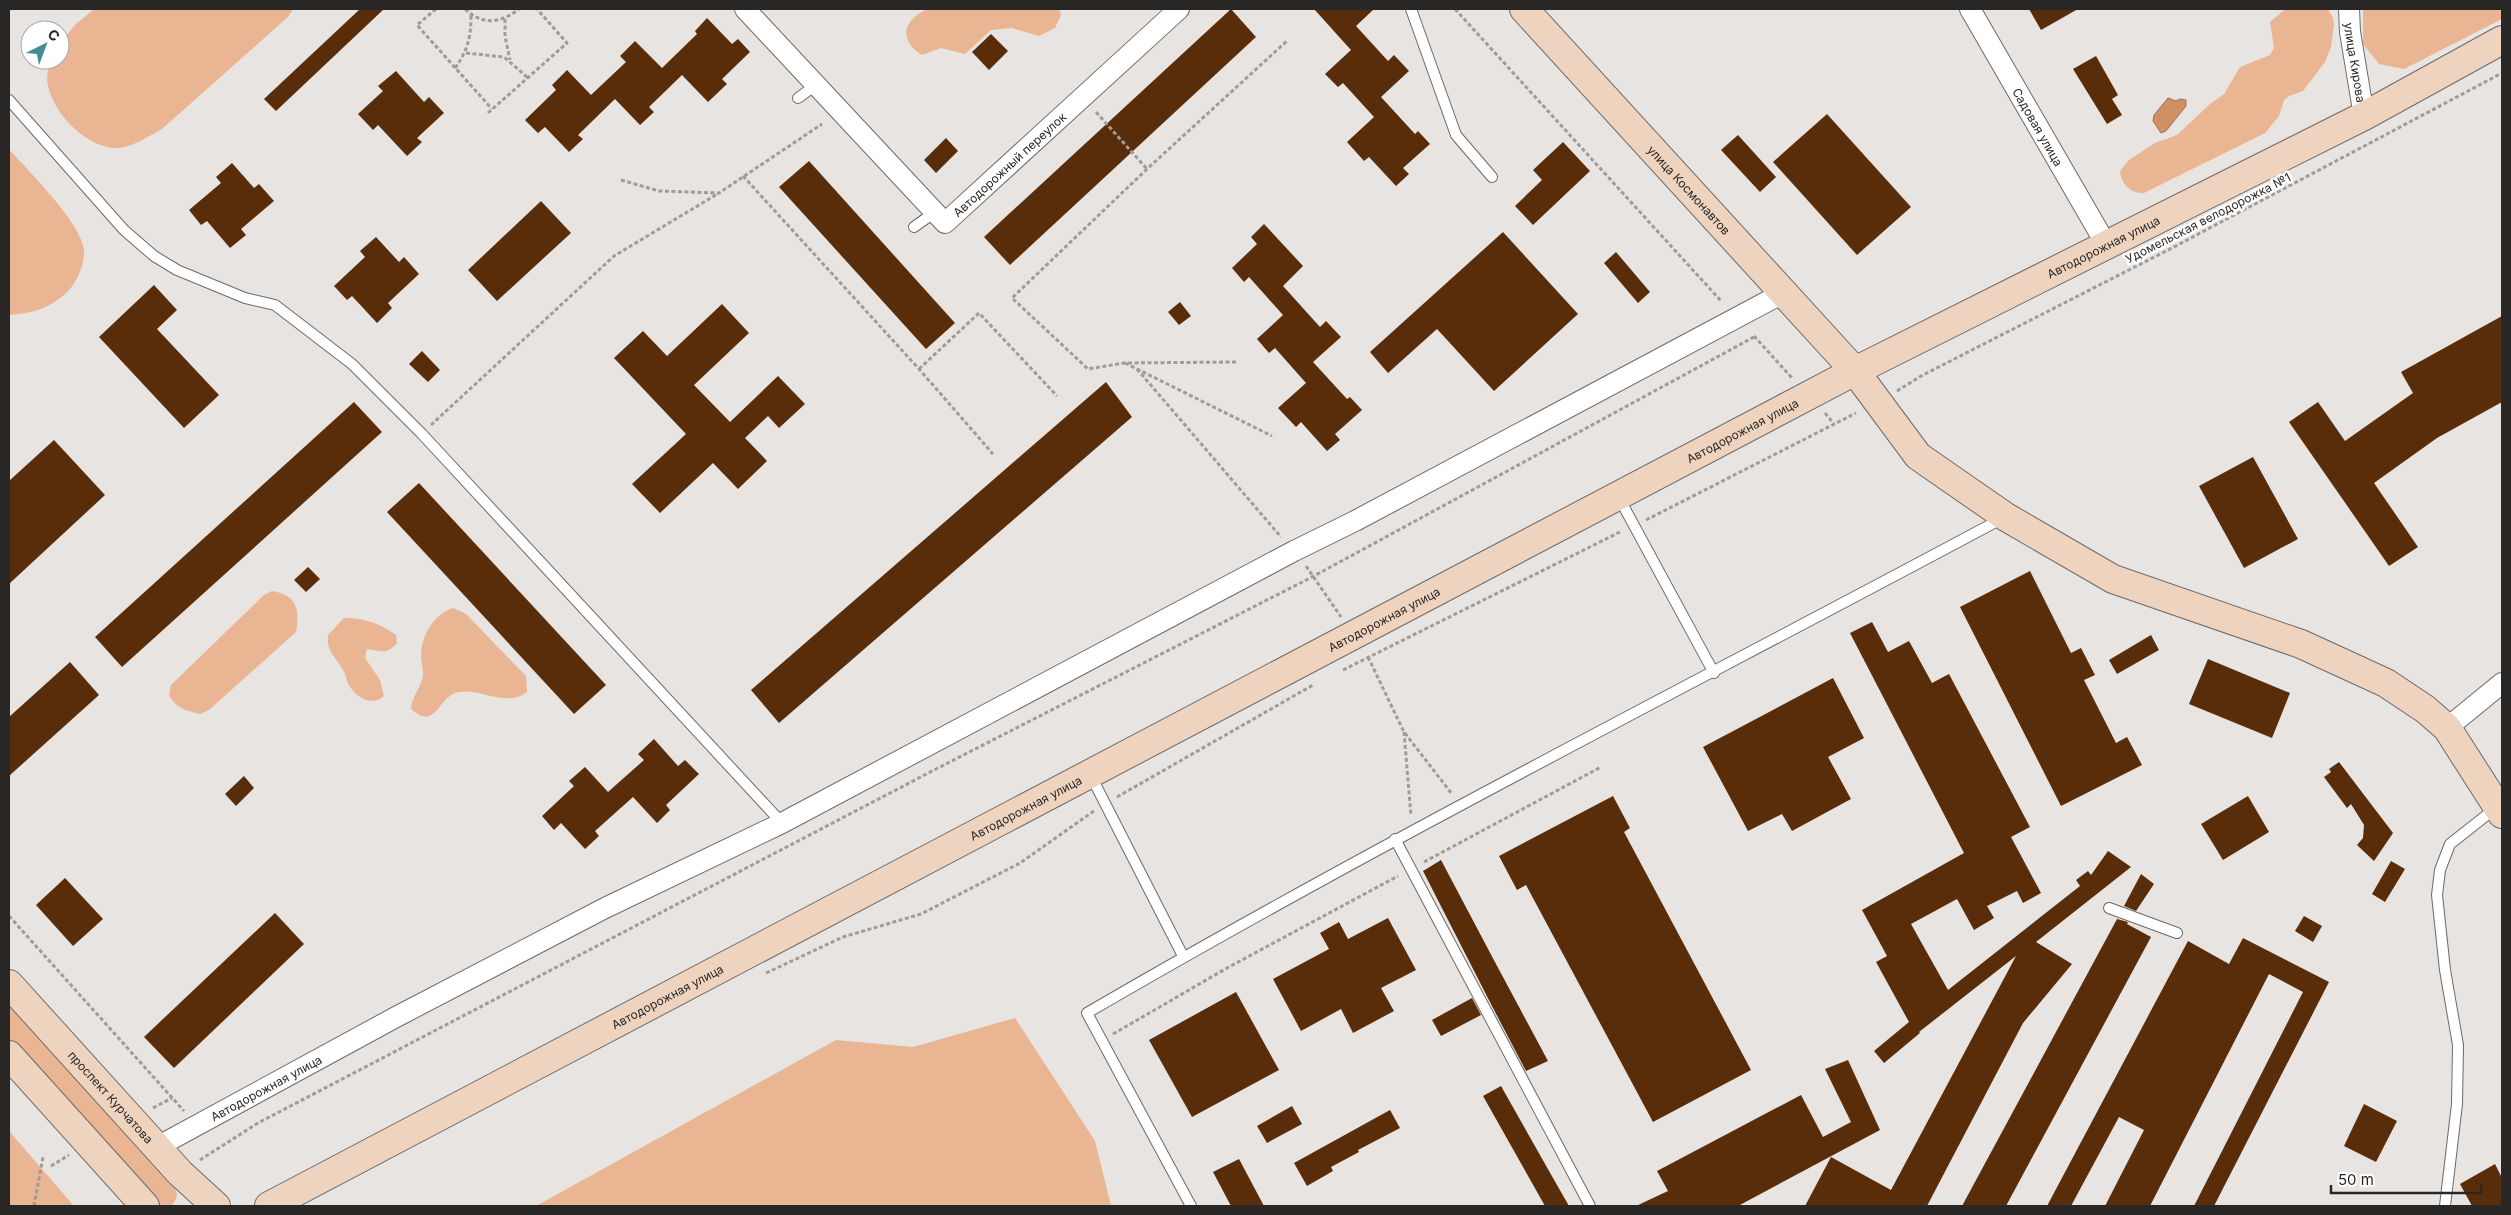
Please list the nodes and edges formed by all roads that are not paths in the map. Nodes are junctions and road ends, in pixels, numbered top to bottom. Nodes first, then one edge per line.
1 (745, 9) edge
2 (1179, 9) edge
3 (1411, 9) edge
4 (1524, 9) edge
5 (1970, 9) edge
6 (2348, 9) edge
7 (2502, 40) edge
8 (816, 85) junction
9 (798, 98) dead end
10 (9, 100) edge
11 (2364, 116) junction
12 (1492, 177) dead end
13 (935, 212) junction
14 (914, 227) dead end
15 (2107, 246) junction
16 (1783, 293) junction
17 (1855, 370) junction
18 (1618, 495) junction
19 (2006, 517) junction
20 (1714, 673) junction
21 (2502, 683) edge
22 (2447, 728) junction
23 (1090, 773) junction
24 (2500, 810) edge
25 (782, 823) junction
26 (1395, 839) junction
27 (2109, 908) dead end
28 (2177, 934) dead end
29 (1183, 956) junction
30 (9, 984) edge
31 (9, 1056) edge
32 (157, 1147) junction
33 (145, 1206) edge
34 (216, 1206) edge
35 (270, 1206) edge
36 (1191, 1206) edge
37 (1590, 1206) edge
38 (2444, 1206) edge

1 - 8 street, Автодорожный переулок
2 - 13 street, Автодорожный переулок
3 - 12 lane
4 - 16 main road, улица Космонавтов
5 - 15 street, Садовая улица
6 - 11 street, улица Кирова
7 - 11 main road, Автодорожная улица
8 - 9 lane
8 - 13 street, Автодорожный переулок
10 - 25 lane
11 - 15 main road, Автодорожная улица
13 - 14 lane
15 - 17 main road, Автодорожная улица
16 - 17 main road, улица Космонавтов
16 - 25 street, Автодорожная улица
17 - 18 main road, Автодорожная улица
17 - 19 main road, улица Космонавтов
18 - 20 lane
18 - 23 main road, Автодорожная улица
19 - 20 lane
19 - 22 main road, улица Космонавтов
20 - 26 lane
21 - 22 street
22 - 24 main road, улица Космонавтов
23 - 29 lane
23 - 35 main road, Автодорожная улица
24 - 38 lane
25 - 32 street, Автодорожная улица
26 - 29 lane
26 - 37 lane
27 - 28 lane
29 - 36 lane
30 - 32 main road, проспект Курчатова
31 - 33 main road
32 - 34 main road, проспект Курчатова

